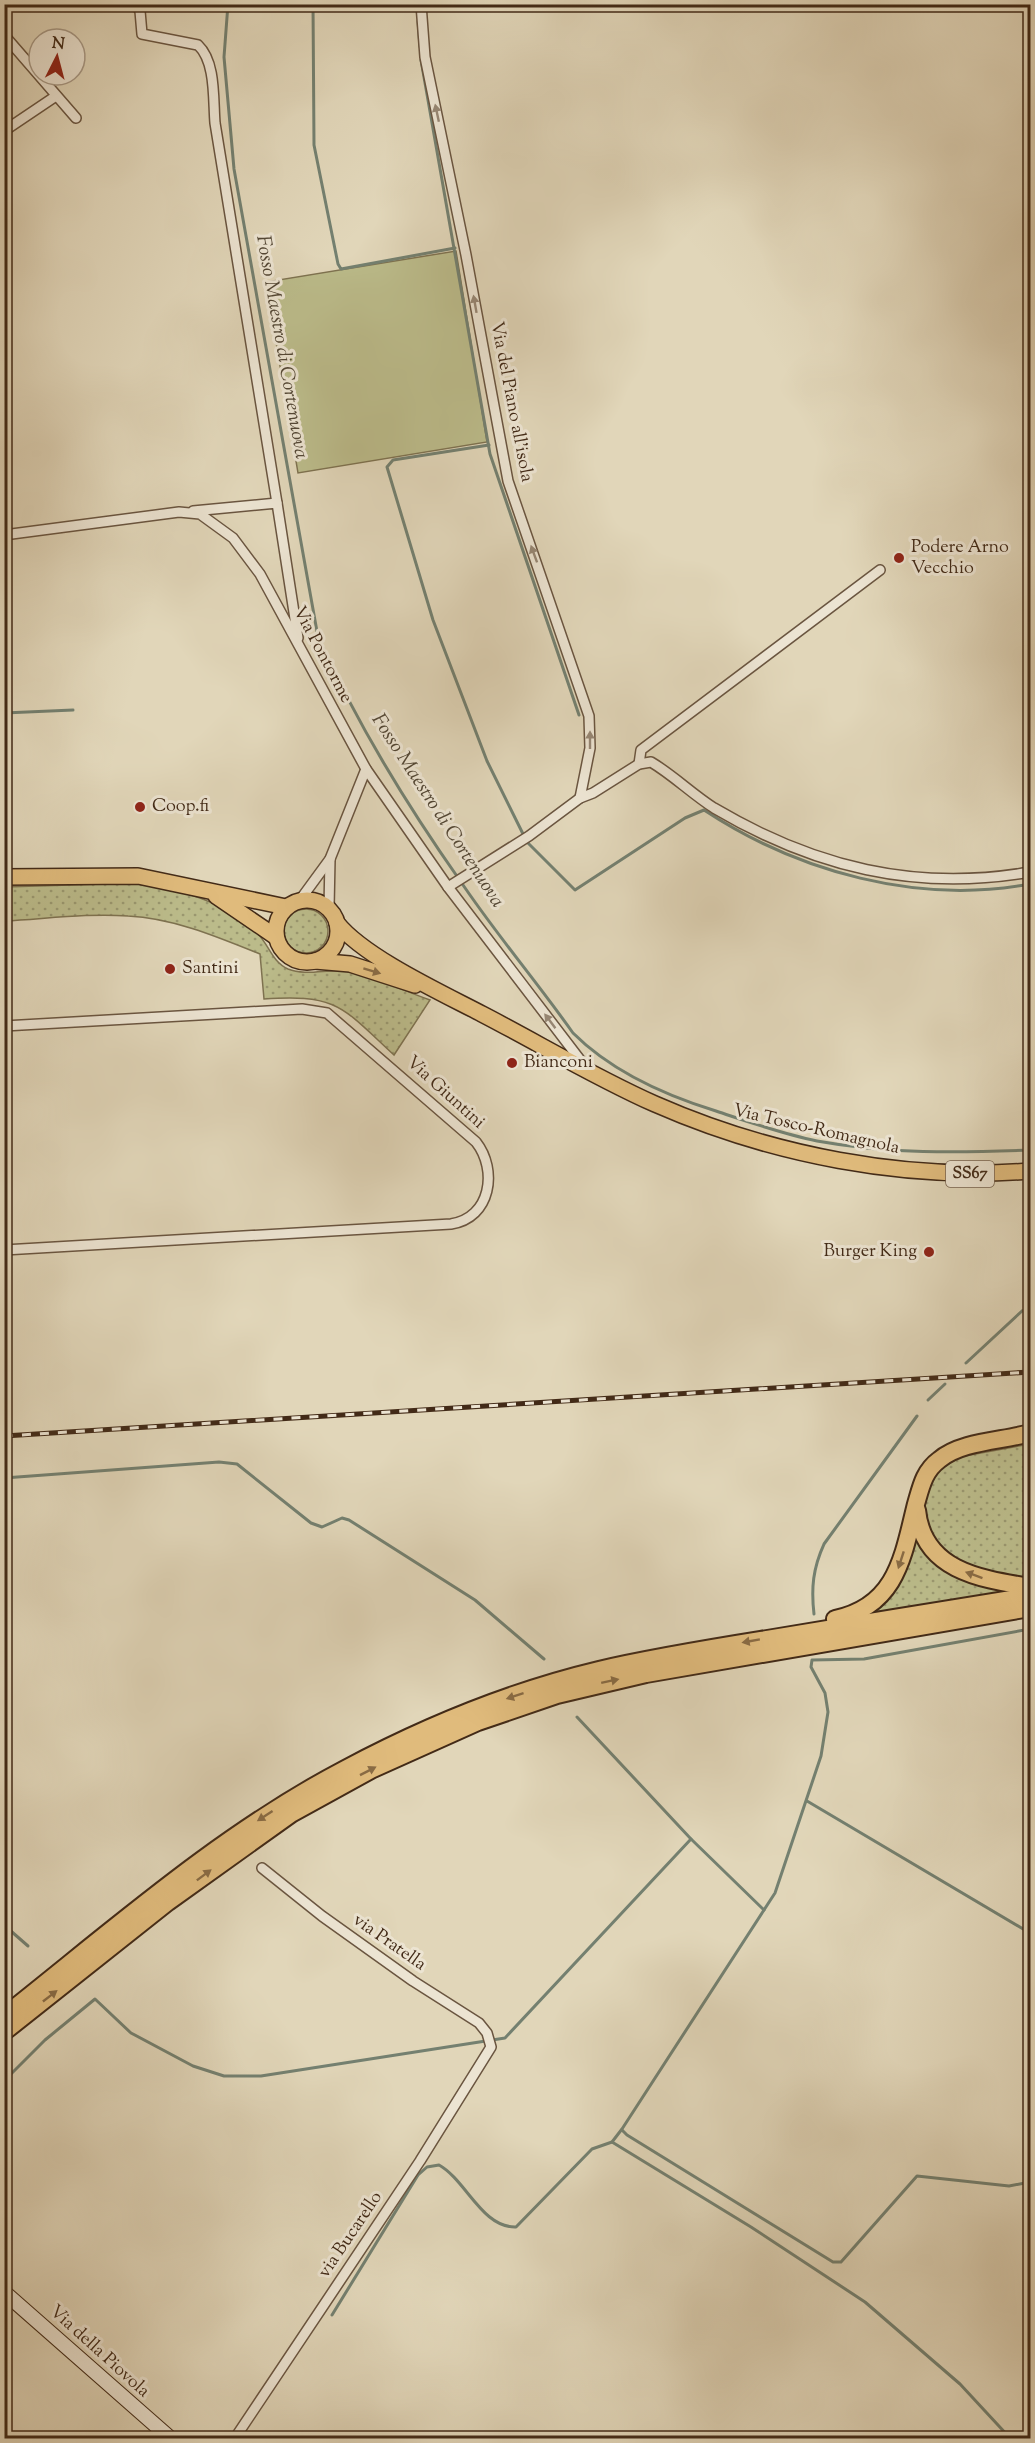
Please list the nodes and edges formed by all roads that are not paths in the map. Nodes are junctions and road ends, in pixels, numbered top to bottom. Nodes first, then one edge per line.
1 (135, 4) edge
2 (421, 4) edge
3 (4, 35) edge
4 (56, 96) junction
5 (75, 118) dead end
6 (4, 131) edge
7 (277, 503) junction
8 (179, 512) junction
9 (4, 535) edge
10 (880, 570) dead end
11 (299, 646) junction
12 (639, 764) junction
13 (366, 769) junction
14 (580, 798) junction
15 (330, 859) junction
16 (1030, 872) edge
17 (4, 877) edge
18 (455, 882) junction
19 (208, 891) junction
20 (300, 900) junction
21 (286, 907) junction
22 (329, 908) junction
23 (337, 923) junction
24 (276, 937) junction
25 (315, 961) junction
26 (443, 994) junction
27 (4, 1026) edge
28 (585, 1067) junction
29 (1030, 1171) edge
30 (4, 1251) edge
31 (1030, 1433) edge
32 (1030, 1439) edge
33 (1000, 1441) junction
34 (916, 1503) junction
35 (1030, 1587) edge
36 (1030, 1596) edge
37 (1030, 1608) edge
38 (786, 1635) junction
39 (262, 1868) dead end
40 (4, 2016) edge
41 (4, 2032) edge
42 (491, 2048) joint
43 (4, 2292) edge
44 (170, 2439) edge
45 (235, 2439) edge

1 - 7 street
14 -> 2 street, Via del Piano all'isola
3 - 4 street
4 - 5 street
4 - 6 street
7 - 8 street
7 - 11 street
8 - 9 street, Via Pontorme
8 - 11 street, Via Pontorme
10 - 12 street
11 - 13 street, Via Pontorme
12 - 14 street
12 - 16 street
13 - 15 street
13 - 18 street, Via Pontorme
14 - 18 street
15 - 20 street
15 - 22 street
17 - 19 main road
28 -> 18 street, Via Pontorme
19 - 21 main road
19 - 24 main road
20 - 21 main road
20 - 22 main road
21 - 24 main road
22 - 23 main road
23 - 25 main road
23 - 26 main road
24 - 25 main road
25 -> 26 main road
26 - 28 main road, Via Tosco-Romagnola
27 - 30 street, Via Giuntini
28 - 29 main road, Via Tosco-Romagnola / SS67
31 - 33 highway
32 - 33 highway
33 - 34 highway
35 -> 34 highway
34 -> 38 highway
36 - 38 highway
41 -> 37 highway
38 -> 40 highway
39 - 42 street, via Pratella
42 - 45 street, via Bucarello
43 - 44 street, Via della Piovola

